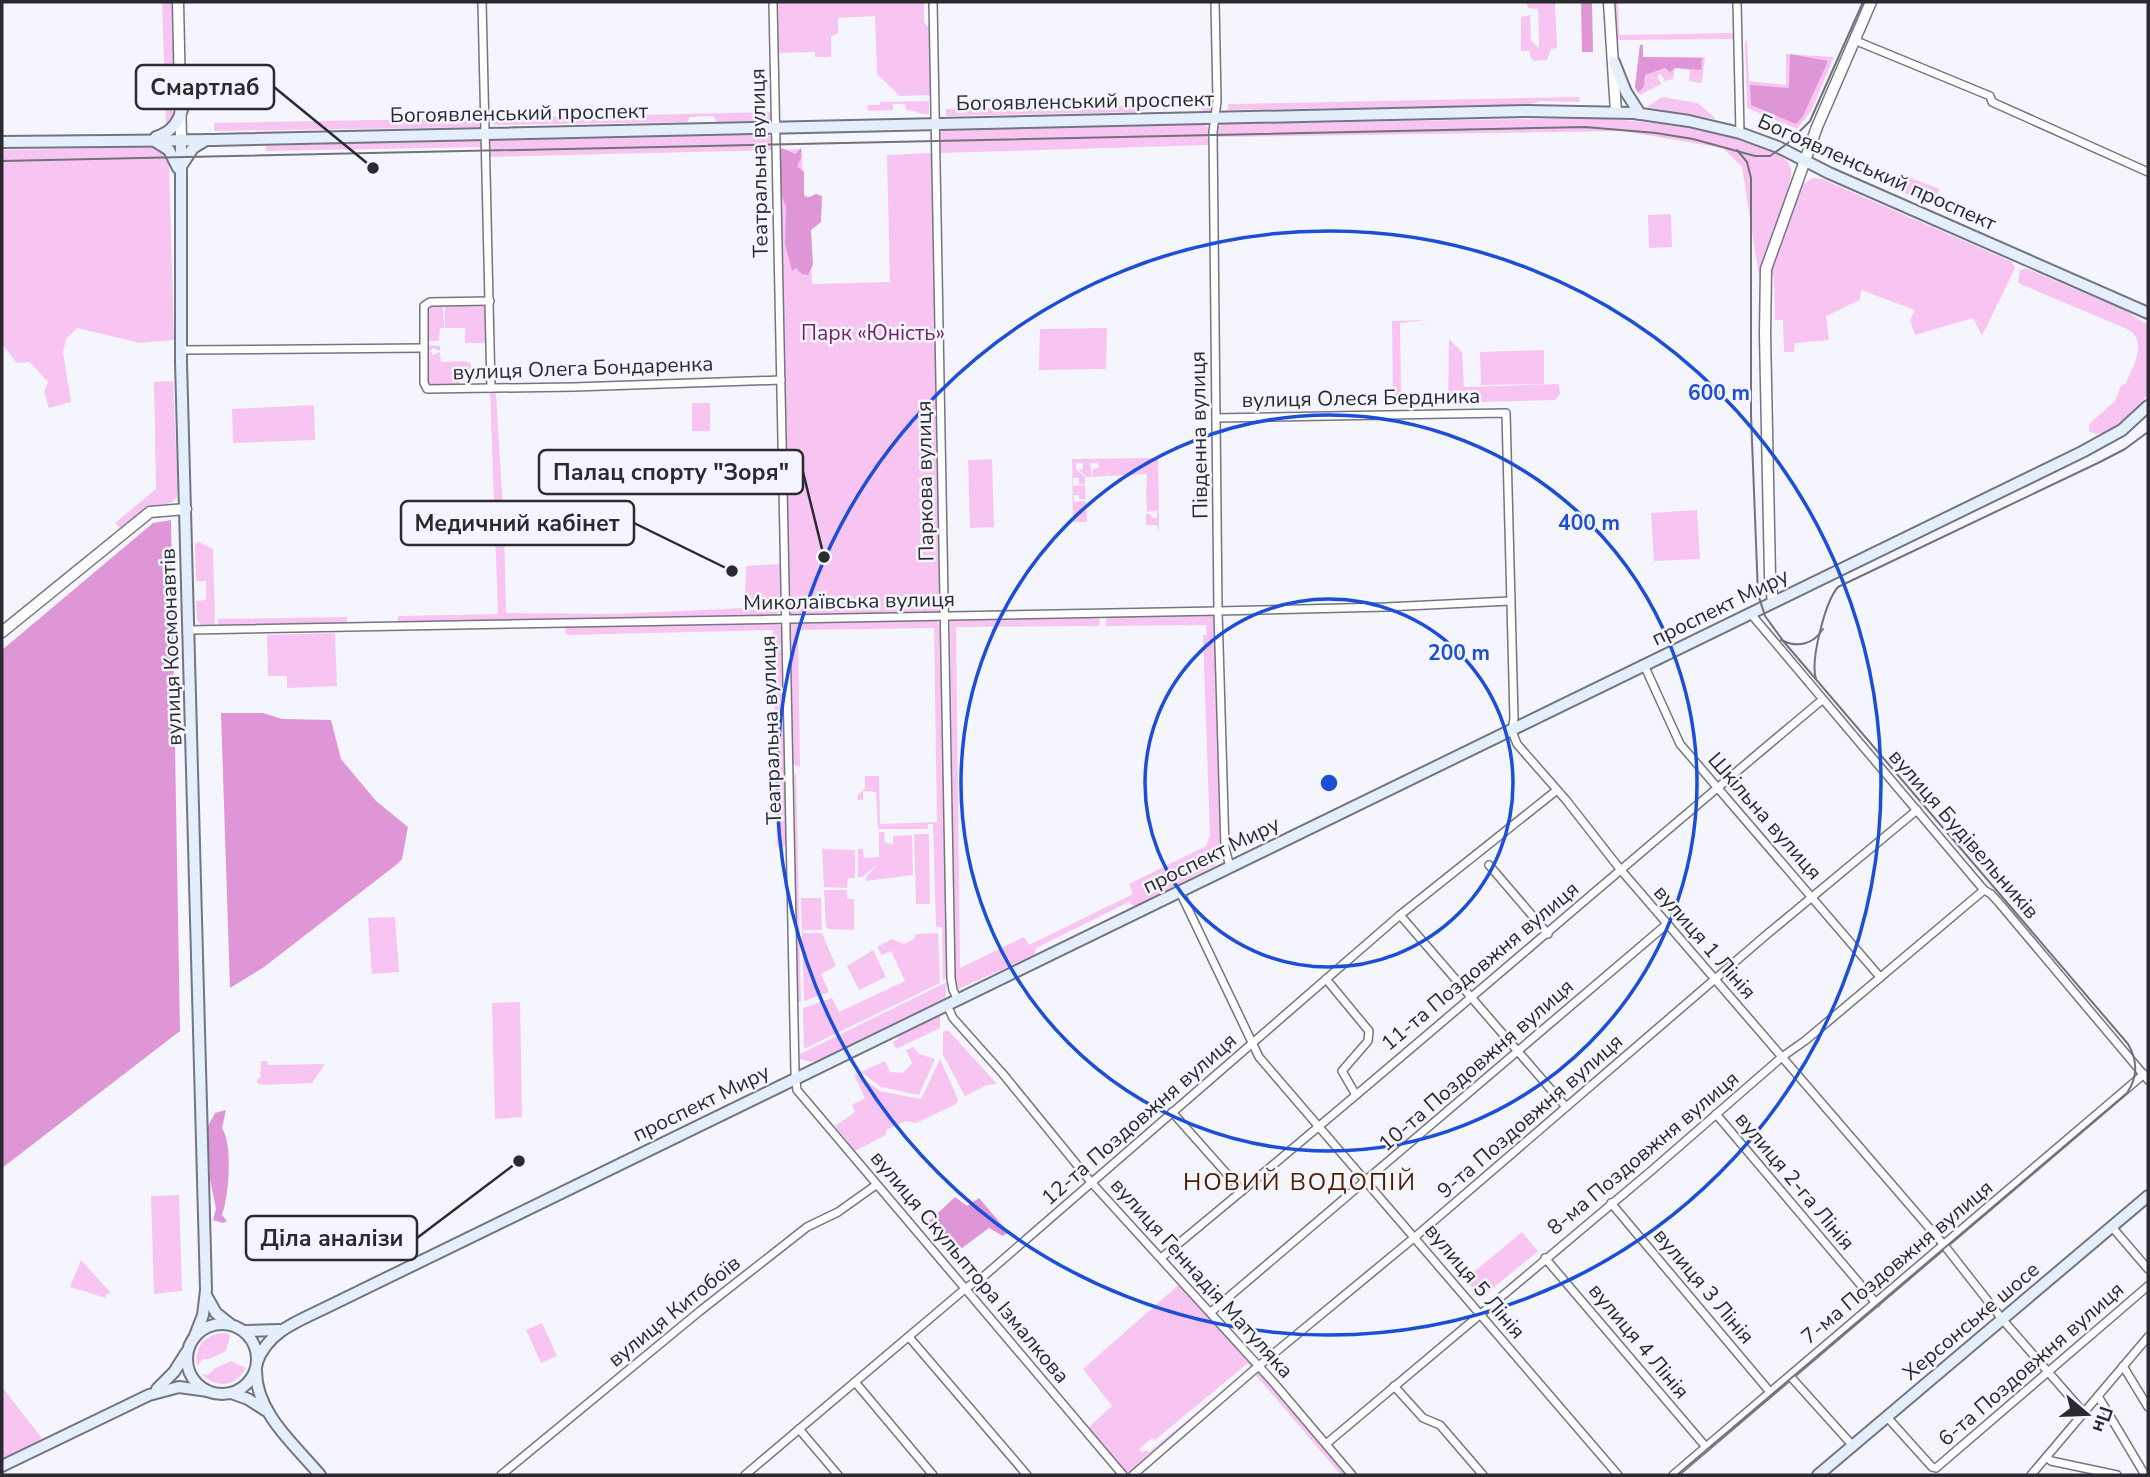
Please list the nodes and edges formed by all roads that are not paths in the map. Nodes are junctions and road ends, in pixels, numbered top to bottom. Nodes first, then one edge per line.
1 (178, 2) edge
2 (482, 2) edge
3 (773, 2) edge
4 (933, 2) edge
5 (1214, 2) edge
6 (1609, 2) edge
7 (1737, 2) edge
8 (1871, 2) edge
9 (1854, 40) junction
10 (1614, 62) junction
11 (182, 110) junction
12 (1616, 112) junction
13 (1640, 114) junction
14 (1215, 118) junction
15 (936, 124) junction
16 (776, 127) junction
17 (486, 133) junction
18 (1740, 133) junction
19 (150, 139) junction
20 (181, 139) junction
21 (206, 140) junction
22 (2, 142) edge
23 (1805, 160) junction
24 (180, 171) junction
25 (2148, 172) edge
26 (490, 301) junction
27 (2132, 304) junction
28 (2148, 307) edge
29 (2148, 313) edge
30 (2148, 319) edge
31 (423, 348) junction
32 (181, 350) junction
33 (781, 380) junction
34 (491, 388) junction
35 (2148, 406) edge
36 (1216, 418) junction
37 (186, 509) junction
38 (1510, 601) junction
39 (1773, 602) junction
40 (1218, 611) junction
41 (1751, 614) junction
42 (945, 616) junction
43 (786, 620) junction
44 (190, 630) junction
45 (2, 632) edge
46 (1644, 665) junction
47 (1822, 700) junction
48 (1512, 730) junction
49 (1717, 787) junction
50 (1557, 790) junction
51 (1917, 810) junction
52 (1489, 865) dead end
53 (1230, 867) junction
54 (1620, 869) junction
55 (1984, 890) junction
56 (1180, 892) junction
57 (1813, 897) junction
58 (1400, 915) junction
59 (1667, 924) junction
60 (1548, 934) junction
61 (1880, 977) junction
62 (1326, 979) junction
63 (1715, 980) junction
64 (1470, 998) junction
65 (958, 1000) junction
66 (947, 1005) junction
67 (1252, 1045) junction
68 (1518, 1051) junction
69 (1782, 1057) junction
70 (2146, 1077) edge
71 (795, 1079) junction
72 (1356, 1095) junction
73 (1566, 1107) junction
74 (1172, 1112) junction
75 (1716, 1114) junction
76 (1319, 1126) junction
77 (1367, 1181) junction
78 (1091, 1182) junction
79 (876, 1185) junction
80 (1242, 1191) junction
81 (2148, 1196) edge
82 (1611, 1203) junction
83 (2112, 1227) junction
84 (1415, 1237) junction
85 (1944, 1245) junction
86 (1161, 1258) junction
87 (1545, 1258) junction
88 (2148, 1269) edge
89 (2148, 1286) edge
90 (966, 1289) junction
91 (206, 1290) junction
92 (1876, 1303) junction
93 (1211, 1312) junction
94 (1479, 1314) junction
95 (2002, 1319) junction
96 (230, 1324) junction
97 (285, 1328) junction
98 (245, 1331) junction
99 (909, 1337) junction
100 (2148, 1337) edge
101 (194, 1338) junction
102 (188, 1350) junction
103 (257, 1365) junction
104 (1259, 1366) junction
105 (2123, 1366) junction
106 (2049, 1372) junction
107 (1790, 1376) junction
108 (855, 1382) junction
109 (1394, 1386) junction
110 (208, 1391) junction
111 (1770, 1392) junction
112 (231, 1393) junction
113 (149, 1395) junction
114 (2098, 1396) junction
115 (2148, 1407) edge
116 (267, 1411) junction
117 (2084, 1413) junction
118 (1888, 1417) junction
119 (799, 1429) junction
120 (1326, 1444) junction
121 (1853, 1446) junction
122 (1706, 1447) junction
123 (2047, 1457) junction
124 (2, 1466) edge
125 (320, 1475) edge
126 (501, 1475) edge
127 (745, 1475) edge
128 (838, 1475) edge
129 (933, 1475) edge
130 (1027, 1475) edge
131 (1123, 1475) edge
132 (1133, 1475) edge
133 (1352, 1475) edge
134 (1483, 1475) edge
135 (1618, 1475) edge
136 (1673, 1475) edge
137 (1818, 1475) edge
138 (2031, 1475) edge
139 (2117, 1475) edge
140 (2146, 1475) edge

1 - 11 street, вулиця Космонавтів
2 - 17 street
3 - 16 street, Театральна вулиця
4 - 15 street, Паркова вулиця
5 - 14 street, Південна вулиця
6 - 10 street
7 - 18 street
8 - 9 street
9 - 23 street
9 - 25 street
10 - 12 street
10 - 13 main road
11 - 19 main road
11 - 20 street, вулиця Космонавтів
12 - 13 main road, Богоявленський проспект
12 - 14 main road, Богоявленський проспект
13 - 18 main road, Богоявленський проспект
14 - 15 main road, Богоявленський проспект
14 - 36 street, Південна вулиця
15 - 16 main road, Богоявленський проспект
15 - 42 street, Паркова вулиця
16 - 17 main road, Богоявленський проспект
16 - 33 street, Театральна вулиця
17 - 21 main road, Богоявленський проспект
17 - 26 street
18 - 23 main road, Богоявленський проспект
19 - 20 main road, Богоявленський проспект
19 - 22 main road, Богоявленський проспект
19 - 24 main road
20 - 21 main road, Богоявленський проспект
20 - 24 main road, вулиця Космонавтів
21 - 24 main road
23 - 27 main road, Богоявленський проспект
23 - 39 street
24 - 32 main road, вулиця Космонавтів
26 - 31 street, вулиця Олега Бондаренка
26 - 34 street
27 - 28 main road, Богоявленський проспект
27 - 29 main road, Богоявленський проспект
27 - 30 main road
31 - 32 street, вулиця Олега Бондаренка
31 - 34 street, вулиця Олега Бондаренка
32 - 37 main road, вулиця Космонавтів
33 - 34 street, вулиця Олега Бондаренка
33 - 43 street, Театральна вулиця
35 - 39 main road, проспект Миру
36 - 38 street, вулиця Олеся Бердника
36 - 40 street, Південна вулиця
37 - 44 main road, вулиця Космонавтів
37 - 45 street
38 - 40 street, Миколаївська вулиця
38 - 48 street
39 - 41 main road, проспект Миру
40 - 42 street, Миколаївська вулиця
40 - 53 street, Південна вулиця
41 - 46 main road, проспект Миру
41 - 47 street, вулиця Будівельників
42 - 43 street, Миколаївська вулиця
42 - 65 street, Паркова вулиця
43 - 44 street, Миколаївська вулиця
43 - 71 street, Театральна вулиця
44 - 91 main road, вулиця Космонавтів
46 - 48 main road, проспект Миру
46 - 49 street, Шкільна вулиця
47 - 49 street, 11-та Поздовжня вулиця
47 - 51 street, вулиця Будівельників
48 - 50 street, вулиця 1 Лінія
48 - 53 main road, проспект Миру
49 - 54 street, 11-та Поздовжня вулиця
49 - 57 street, Шкільна вулиця
50 - 54 street, вулиця 1 Лінія
50 - 58 street, 12-та Поздовжня вулиця
51 - 55 street, вулиця Будівельників
51 - 57 street, 9-та Поздовжня вулиця
52 - 60 street
53 - 56 main road, проспект Миру
54 - 59 street, вулиця 1 Лінія
54 - 60 street, 11-та Поздовжня вулиця
55 - 61 street, 8-ма Поздовжня вулиця
55 - 70 street, вулиця Будівельників
56 - 65 main road, проспект Миру
56 - 67 street, вулиця 5 Лінія
57 - 61 street, Шкільна вулиця
57 - 63 street, 9-та Поздовжня вулиця
58 - 62 street, 12-та Поздовжня вулиця
58 - 64 street
59 - 63 street, вулиця 1 Лінія
59 - 68 street, 10-та Поздовжня вулиця
60 - 64 street, 11-та Поздовжня вулиця
61 - 69 street, 8-ма Поздовжня вулиця
62 - 67 street, 12-та Поздовжня вулиця
62 - 72 street
63 - 69 street, вулиця 1 Лінія
63 - 73 street, 9-та Поздовжня вулиця
64 - 68 street
64 - 72 street, 11-та Поздовжня вулиця
65 - 66 main road, проспект Миру
66 - 71 main road, проспект Миру
66 - 78 street, вулиця Геннадія Матуляка
67 - 74 street, 12-та Поздовжня вулиця
67 - 76 street, вулиця 5 Лінія
68 - 73 street
68 - 77 street, 10-та Поздовжня вулиця
69 - 75 street, 8-ма Поздовжня вулиця
69 - 85 street, вулиця 1 Лінія
70 - 85 street, 7-ма Поздовжня вулиця
71 - 79 street, вулиця Скульптора Ізмалкова
71 - 97 main road, проспект Миру
72 - 76 street, 11-та Поздовжня вулиця
73 - 84 street, 9-та Поздовжня вулиця
74 - 78 street, 12-та Поздовжня вулиця
74 - 80 street
75 - 82 street, 8-ма Поздовжня вулиця
75 - 92 street, вулиця 2-га Лінія
76 - 77 street, вулиця 5 Лінія
76 - 80 street, 11-та Поздовжня вулиця
77 - 84 street, вулиця 5 Лінія
77 - 93 street, 10-та Поздовжня вулиця
78 - 86 street, вулиця Геннадія Матуляка
78 - 90 street, 12-та Поздовжня вулиця
79 - 90 street, вулиця Скульптора Ізмалкова
79 - 126 street, вулиця Китобоїв
80 - 86 street, 11-та Поздовжня вулиця
81 - 83 main road, Херсонське шосе
82 - 87 street, 8-ма Поздовжня вулиця
82 - 111 street, вулиця 3 Лінія
83 - 88 street
83 - 95 main road, Херсонське шосе
84 - 94 street, вулиця 5 Лінія
84 - 104 street, 9-та Поздовжня вулиця
85 - 92 street, 7-ма Поздовжня вулиця
85 - 95 street, вулиця 1 Лінія
86 - 93 street, вулиця Геннадія Матуляка
87 - 94 street, 8-ма Поздовжня вулиця
87 - 122 street, вулиця 4 Лінія
89 - 106 street, 6-та Поздовжня вулиця
90 - 99 street, 12-та Поздовжня вулиця
90 - 131 street, вулиця Скульптора Ізмалкова
91 - 96 main road
91 - 101 main road, вулиця Космонавтів
92 - 107 street, 7-ма Поздовжня вулиця
93 - 104 street, вулиця Геннадія Матуляка
94 - 109 street, 8-ма Поздовжня вулиця
94 - 135 street, вулиця 5 Лінія
95 - 106 street, вулиця 1 Лінія
95 - 118 main road, Херсонське шосе
96 - 98 main road
96 - 101 main road
97 - 98 main road, проспект Миру
97 - 103 main road, проспект Миру
98 - 103 main road
99 - 108 street, 12-та Поздовжня вулиця
99 - 130 street
100 - 105 street
101 - 102 main road
102 - 110 main road
102 - 113 main road
103 - 112 main road
103 - 116 main road
104 - 120 street, вулиця Геннадія Матуляка
104 - 132 street, 9-та Поздовжня вулиця
105 - 114 street
105 - 115 street
106 - 117 street, вулиця 1 Лінія
106 - 118 street, 6-та Поздовжня вулиця
107 - 111 street, 7-ма Поздовжня вулиця
107 - 121 street
108 - 119 street, 12-та Поздовжня вулиця
108 - 129 street
109 - 120 street, 8-ма Поздовжня вулиця
109 - 134 street
110 - 112 main road
110 - 113 main road
111 - 122 street, 7-ма Поздовжня вулиця
112 - 116 main road
113 - 124 main road
114 - 117 street
114 - 140 street
116 - 125 main road
117 - 123 street
118 - 121 main road, Херсонське шосе
119 - 127 street, 12-та Поздовжня вулиця
119 - 128 street
120 - 133 street, вулиця Геннадія Матуляка
121 - 137 main road, Херсонське шосе
122 - 136 street, 7-ма Поздовжня вулиця
123 - 138 street
123 - 139 street

